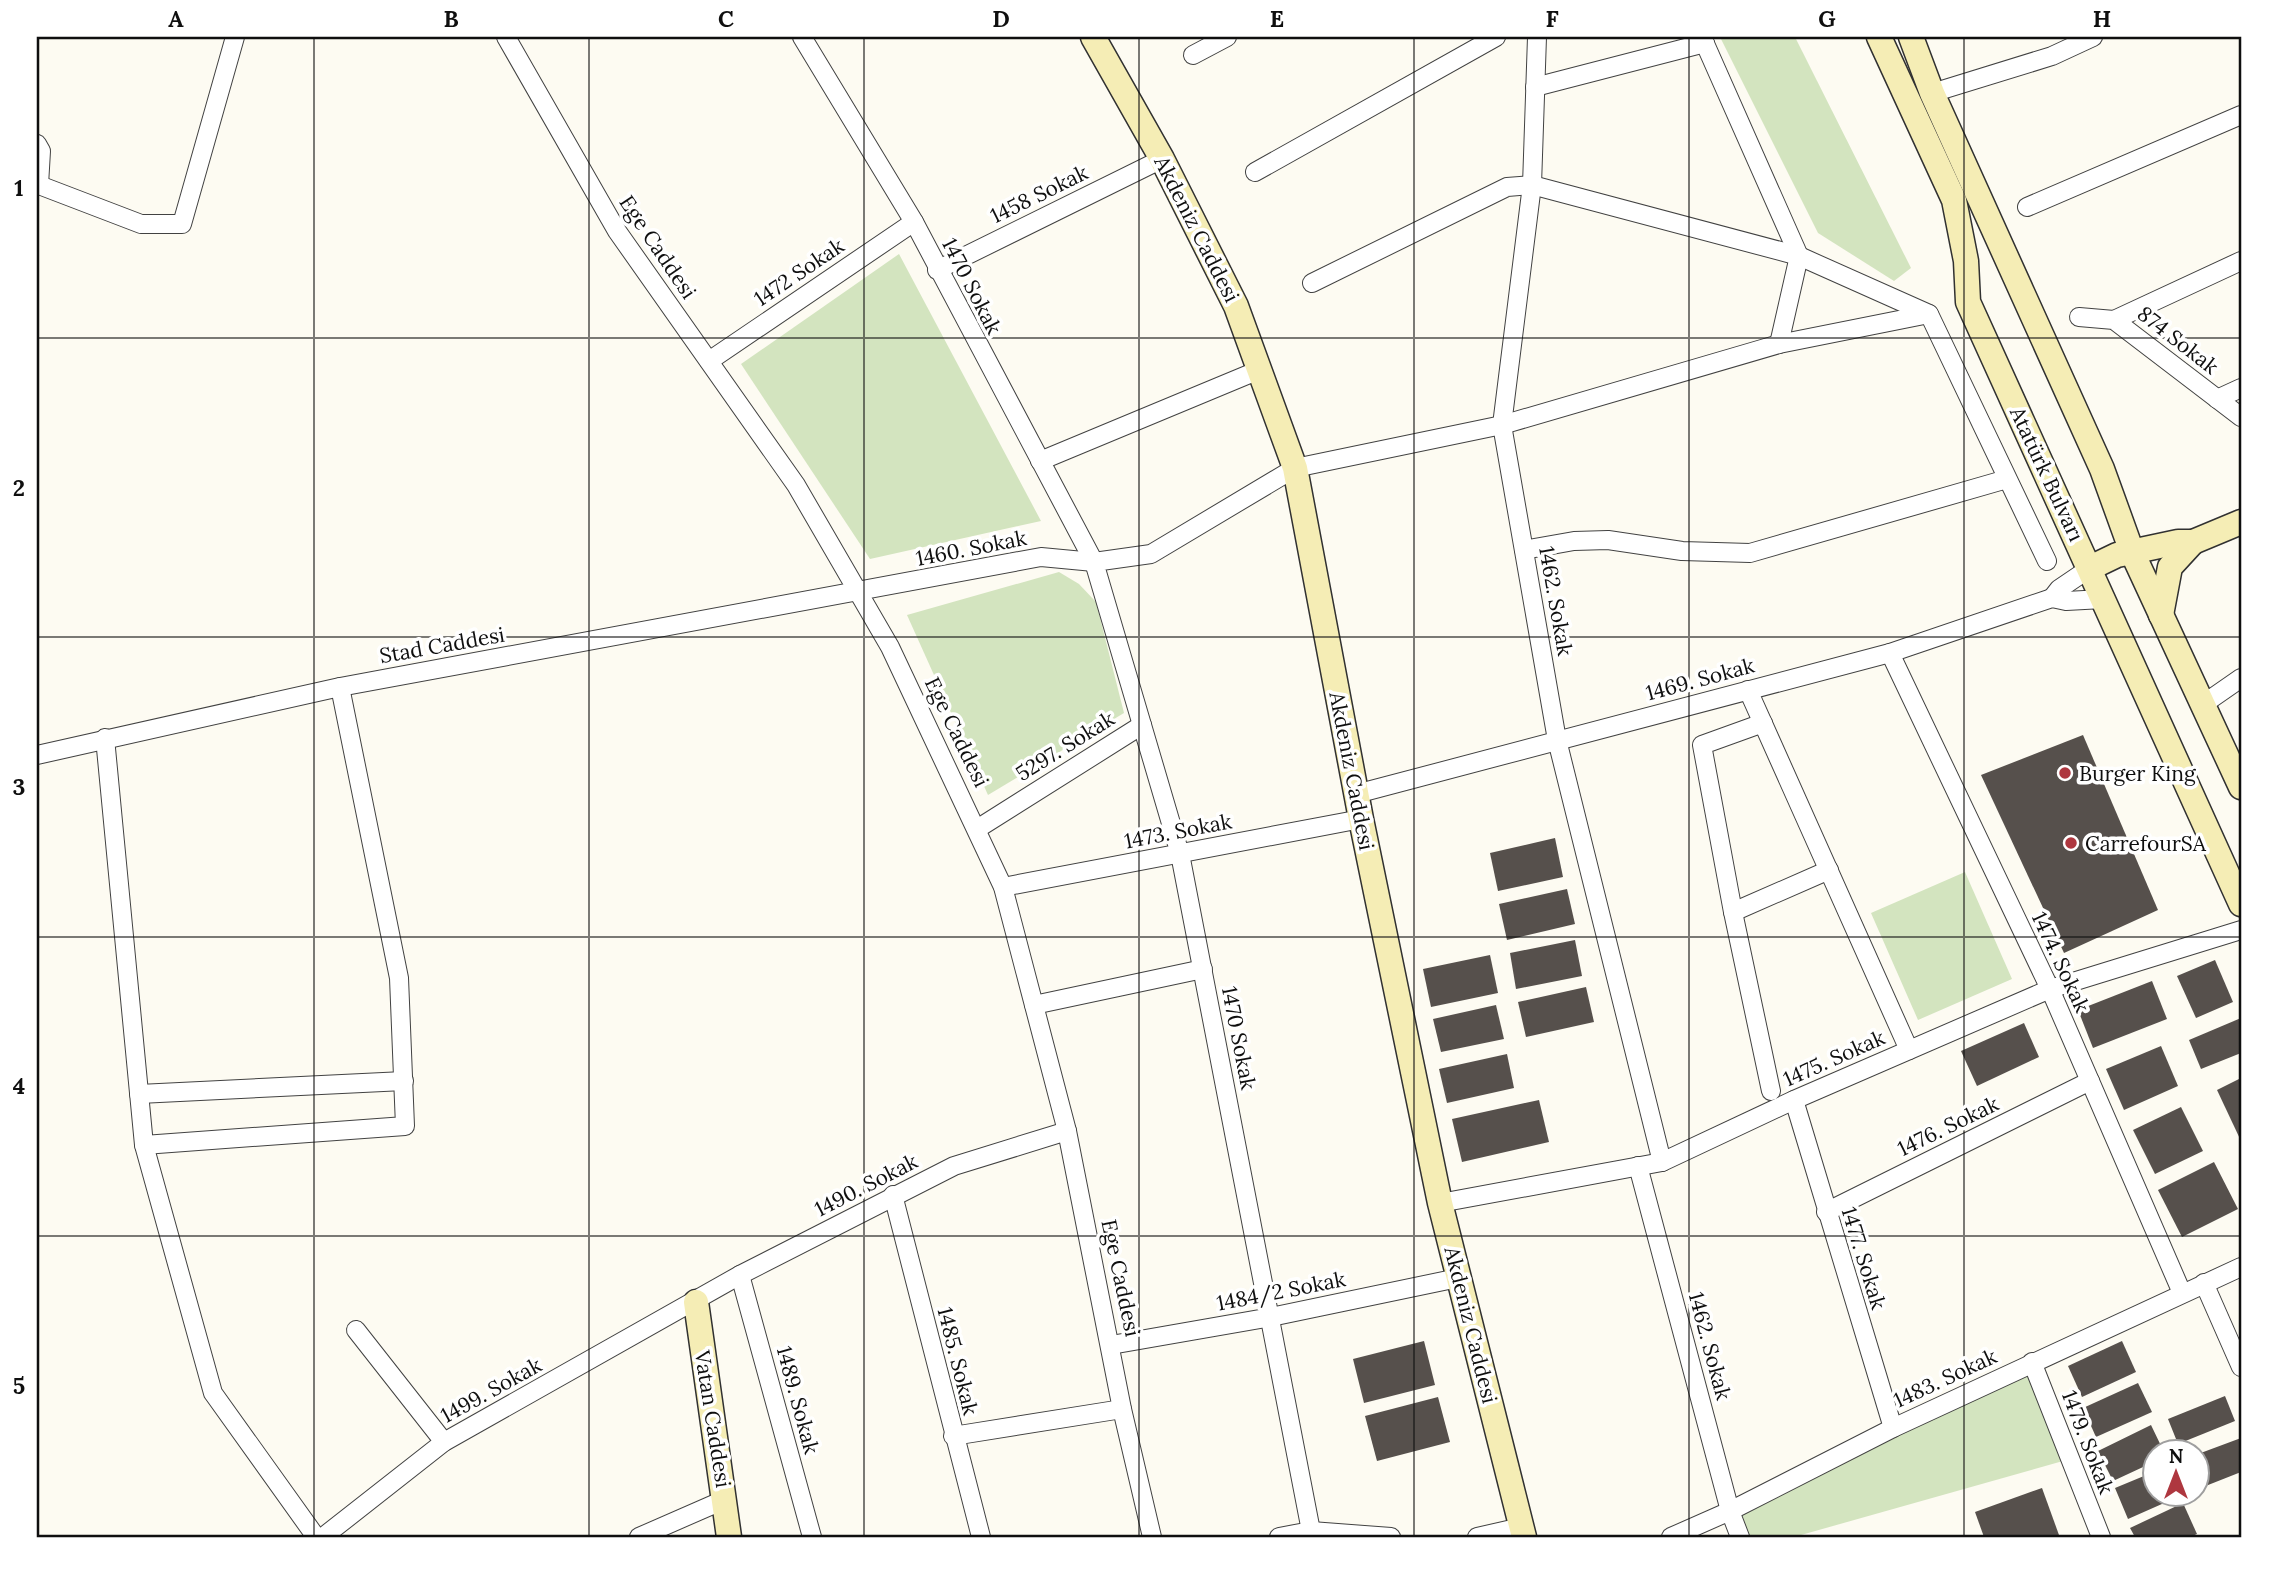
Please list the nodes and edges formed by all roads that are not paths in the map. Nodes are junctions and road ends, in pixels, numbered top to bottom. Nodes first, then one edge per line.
1 (235, 37) edge
2 (506, 37) edge
3 (802, 37) edge
4 (1094, 37) edge
5 (1227, 37) edge
6 (1496, 37) edge
7 (1537, 37) edge
8 (1879, 37) edge
9 (1911, 37) edge
10 (2093, 37) edge
11 (1704, 40) edge
12 (1193, 55) dead end
13 (1535, 87) junction
14 (1932, 93) junction
15 (2241, 115) edge
16 (37, 144) edge
17 (1162, 159) junction
18 (1255, 172) dead end
19 (38, 185) edge
20 (1532, 185) junction
21 (2027, 207) dead end
22 (914, 222) junction
23 (1799, 256) junction
24 (2241, 261) edge
25 (937, 271) junction
26 (1312, 283) dead end
27 (1929, 314) junction
28 (2079, 317) dead end
29 (2114, 320) junction
30 (1779, 344) junction
31 (709, 361) junction
32 (1259, 370) junction
33 (2241, 388) edge
34 (2217, 400) junction
35 (2241, 417) edge
36 (1502, 425) junction
37 (1040, 461) junction
38 (1295, 468) junction
39 (2007, 479) junction
40 (2241, 522) edge
41 (2193, 542) junction
42 (1524, 550) junction
43 (2133, 552) junction
44 (2047, 561) dead end
45 (1094, 562) junction
46 (2090, 568) junction
47 (858, 592) junction
48 (2052, 598) junction
49 (2103, 599) junction
50 (2161, 615) junction
51 (1890, 653) junction
52 (2241, 678) edge
53 (340, 687) junction
54 (1748, 690) junction
55 (2205, 703) junction
56 (1763, 723) junction
57 (1142, 725) junction
58 (105, 738) junction
59 (1557, 740) junction
60 (37, 755) edge
61 (2241, 787) edge
62 (1356, 794) junction
63 (1361, 819) junction
64 (977, 829) junction
65 (1180, 854) junction
66 (1829, 870) junction
67 (1003, 887) junction
68 (2241, 904) edge
69 (1733, 912) junction
70 (2241, 930) edge
71 (1203, 969) junction
72 (2050, 989) junction
73 (1034, 1005) junction
74 (1909, 1050) junction
75 (404, 1081) junction
76 (2090, 1081) junction
77 (1771, 1091) dead end
78 (139, 1094) junction
79 (1794, 1100) junction
80 (1067, 1131) junction
81 (144, 1145) junction
82 (1662, 1162) junction
83 (1639, 1166) junction
84 (893, 1195) junction
85 (1440, 1203) junction
86 (1826, 1212) junction
87 (2241, 1267) edge
88 (740, 1275) junction
89 (1458, 1278) junction
90 (2204, 1283) junction
91 (2182, 1293) junction
92 (696, 1301) junction
93 (1271, 1317) junction
94 (356, 1330) dead end
95 (1111, 1345) junction
96 (2032, 1362) junction
97 (2241, 1367) edge
98 (1122, 1409) junction
99 (1893, 1428) junction
100 (953, 1436) junction
101 (444, 1442) junction
102 (726, 1499) junction
103 (1730, 1511) junction
104 (1311, 1531) junction
105 (1523, 1532) edge
106 (1367, 1535) edge
107 (316, 1537) edge
108 (323, 1537) edge
109 (639, 1537) edge
110 (730, 1537) edge
111 (812, 1537) edge
112 (981, 1537) edge
113 (1152, 1537) edge
114 (1279, 1537) edge
115 (1391, 1537) edge
116 (1477, 1537) edge
117 (1671, 1537) edge
118 (1740, 1537) edge
119 (2101, 1537) edge

1 - 19 street
2 - 31 street, Ege Caddesi
3 - 22 street, 1470 Sokak
4 - 17 street, Akdeniz Caddesi
5 - 12 street
6 - 18 street
7 - 13 street, 1462. Sokak
8 - 46 street, Atatürk Bulvarı
9 - 14 street
10 - 14 street
11 - 13 street
11 - 23 street
13 - 20 street, 1462. Sokak
14 - 43 street
15 - 21 street
16 - 19 street
17 - 25 street, 1458 Sokak
17 - 32 street, Akdeniz Caddesi
20 - 23 street
20 - 26 street
20 - 36 street, 1462. Sokak
22 - 25 street, 1470 Sokak
22 - 31 street, 1472 Sokak
23 - 27 street
23 - 30 street
24 - 29 street
25 - 37 street, 1470 Sokak
27 - 30 street
27 - 39 street
28 - 29 street, 874 Sokak
29 - 34 street, 874 Sokak
30 - 36 street
31 - 47 street, Ege Caddesi
32 - 37 street
32 - 38 street, Akdeniz Caddesi
33 - 34 street
34 - 35 street, 874 Sokak
36 - 38 street
36 - 42 street, 1462. Sokak
37 - 45 street, 1470 Sokak
38 - 45 street
38 - 62 street, Akdeniz Caddesi
39 - 42 street
39 - 44 street
40 - 41 street
41 - 43 street
41 - 50 street
42 - 59 street, 1462. Sokak
43 - 46 street
43 - 50 street
45 - 47 street, 1460. Sokak
45 - 57 street, 1470 Sokak
46 - 48 street, 1469. Sokak
46 - 49 street, Atatürk Bulvarı
47 - 53 street, Stad Caddesi
47 - 64 street, Ege Caddesi
48 - 49 street, 1469. Sokak
48 - 51 street, 1469. Sokak
49 - 68 street, Atatürk Bulvarı
50 - 55 street
51 - 54 street, 1469. Sokak
51 - 72 street, 1474. Sokak
52 - 55 street
53 - 58 street, Stad Caddesi
53 - 75 street
54 - 56 street
54 - 59 street, 1469. Sokak
55 - 61 street
56 - 66 street
56 - 69 street
57 - 64 street, 5297. Sokak
57 - 65 street, 1470 Sokak
58 - 60 street, Stad Caddesi
58 - 78 street
59 - 62 street, 1469. Sokak
59 - 82 street, 1462. Sokak
62 - 63 street, Akdeniz Caddesi
63 - 65 street, 1473. Sokak
63 - 85 street, Akdeniz Caddesi
64 - 67 street, Ege Caddesi
65 - 67 street, 1473. Sokak
65 - 71 street, 1470 Sokak
66 - 69 street
66 - 74 street
67 - 73 street, Ege Caddesi
69 - 77 street
70 - 72 street, 1475. Sokak
71 - 73 street
71 - 93 street, 1470 Sokak
72 - 74 street, 1475. Sokak
72 - 76 street, 1474. Sokak
73 - 80 street, Ege Caddesi
74 - 79 street, 1475. Sokak
75 - 78 street
75 - 81 street
76 - 86 street, 1476. Sokak
76 - 91 street, 1474. Sokak
78 - 81 street
79 - 82 street, 1475. Sokak
79 - 86 street, 1477. Sokak
80 - 84 street, 1490. Sokak
80 - 95 street, Ege Caddesi
81 - 107 street
82 - 83 street, 1475. Sokak
83 - 85 street, 1475. Sokak
83 - 103 street, 1462. Sokak
84 - 88 street, 1490. Sokak
84 - 100 street, 1485. Sokak
85 - 89 street, Akdeniz Caddesi
86 - 99 street, 1477. Sokak
87 - 90 street, 1483. Sokak
88 - 92 street, 1490. Sokak
88 - 111 street, 1489. Sokak
89 - 93 street, 1484/2 Sokak
89 - 105 street, Akdeniz Caddesi
90 - 91 street, 1483. Sokak
90 - 97 street
91 - 96 street, 1483. Sokak
92 - 101 street, 1499. Sokak
92 - 102 street, Vatan Caddesi
93 - 95 street, 1484/2 Sokak
93 - 104 street, 1470 Sokak
94 - 101 street
95 - 98 street, Ege Caddesi
96 - 99 street, 1483. Sokak
96 - 119 street, 1479. Sokak
98 - 100 street
98 - 113 street, Ege Caddesi
99 - 103 street, 1483. Sokak
100 - 112 street, 1485. Sokak
101 - 108 street, 1499. Sokak
102 - 109 street
102 - 110 street, Vatan Caddesi
103 - 117 street, 1483. Sokak
103 - 118 street, 1462. Sokak
104 - 106 street
104 - 114 street
105 - 116 street
106 - 115 street

